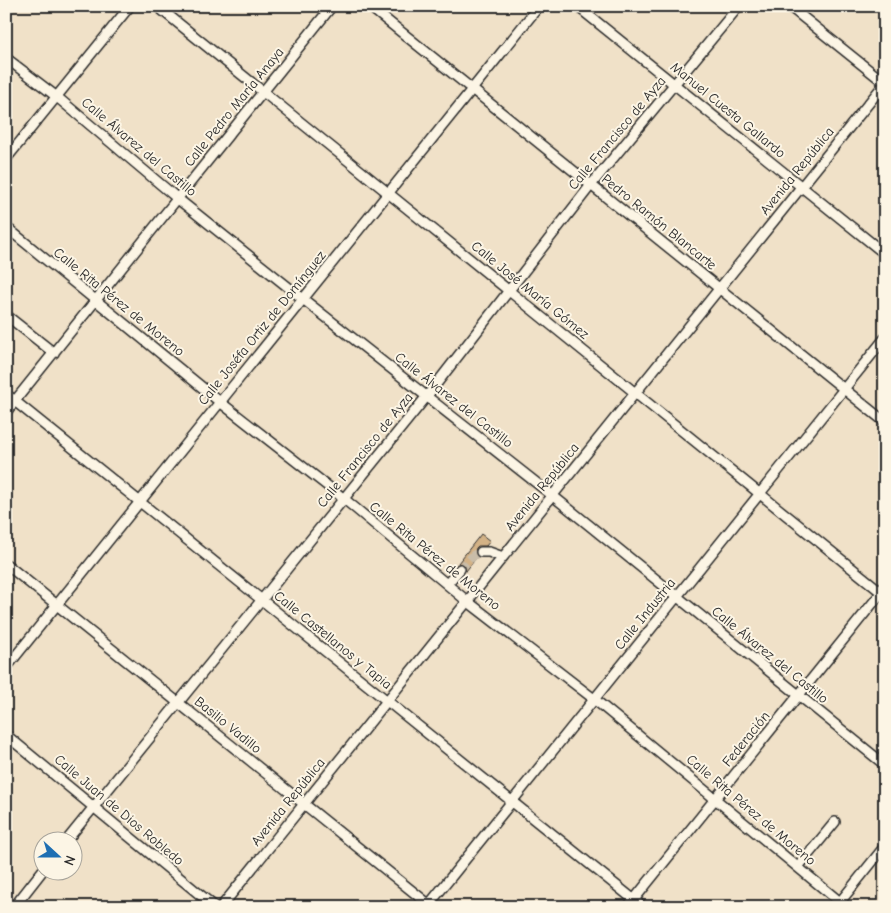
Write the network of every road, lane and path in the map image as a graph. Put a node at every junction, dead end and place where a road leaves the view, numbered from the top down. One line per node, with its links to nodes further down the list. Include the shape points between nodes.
1 (130, 6): 14 (street)
2 (157, 6): 13 (street, Calle José María Gómez)
3 (332, 6): 13 (street, Calle Pedro María Anaya)
4 (369, 6): 12 (street, Pedro Ramón Blancarte)
5 (539, 6): 12 (street, Calle Joséfa Ortiz de Domínguez)
6 (577, 6): 11 (street, Manuel Cuesta Gallardo)
7 (739, 6): 11 (street, Calle Francisco de Ayza)
8 (789, 6): 10 (street)
9 (6, 58): 14 (street, Calle Álvarez del Castillo)
10 (885, 83): 17 (street, Avenida República)
11 (675, 85): 16 (street, Calle Francisco de Ayza); 17 (street, Manuel Cuesta Gallardo)
12 (472, 89): 16 (street, Pedro Ramón Blancarte); 18 (street, Calle Joséfa Ortiz de Domínguez)
13 (264, 92): 18 (street, Calle José María Gómez); 19 (street, Calle Pedro María Anaya)
14 (57, 97): 15 (street); 19 (street, Calle Álvarez del Castillo)
15 (6, 160)
16 (591, 185): 22 (street, Pedro Ramón Blancarte); 23 (street, Calle Francisco de Ayza)
17 (802, 187): 21 (street, Manuel Cuesta Gallardo); 22 (street, Avenida República)
18 (388, 193): 23 (street, Calle José María Gómez); 24 (street, Calle Joséfa Ortiz de Domínguez)
19 (178, 198): 24 (street, Calle Álvarez del Castillo); 25 (street, Calle Pedro María Anaya)
20 (6, 227): 25 (street, Calle Rita Pérez de Moreno)
21 (885, 254)
22 (720, 289): 29 (street, Pedro Ramón Blancarte); 30 (street, Avenida República)
23 (509, 291): 30 (street, Calle José María Gómez); 32 (street, Calle Francisco de Ayza)
24 (303, 299): 32 (street, Calle Álvarez del Castillo); 34 (street, Calle Joséfa Ortiz de Domínguez)
25 (96, 301): 28 (street, Calle Pedro María Anaya); 34 (street, Calle Rita Pérez de Moreno)
26 (6, 315): 28 (street)
27 (885, 338): 29 (street, Calle Industria)
28 (54, 353): 33 (street, Calle Pedro María Anaya)
29 (844, 389): 36 (street, Pedro Ramón Blancarte); 37 (street, Calle Industria)
30 (636, 393): 37 (street, Calle José María Gómez); 38 (street, Avenida República)
31 (6, 394): 33 (street, Calle Castellanos y Tapia)
32 (427, 396): 38 (street, Calle Álvarez del Castillo); 39 (street, Calle Francisco de Ayza)
33 (15, 402): 35 (street, Calle Pedro María Anaya); 40 (street, Calle Castellanos y Tapia)
34 (220, 402): 39 (street, Calle Rita Pérez de Moreno); 40 (street, Calle Joséfa Ortiz de Domínguez)
35 (6, 412)
36 (885, 422)
37 (760, 493): 48 (street, Calle José María Gómez); 49 (street, Calle Industria)
38 (553, 496): 42 (street, Avenida República); 49 (street, Calle Álvarez del Castillo)
39 (343, 498): 47 (street, Calle Rita Pérez de Moreno); 50 (street, Calle Francisco de Ayza)
40 (140, 502): 50 (street, Calle Castellanos y Tapia); 52 (street, Calle Joséfa Ortiz de Domínguez)
41 (481, 552): 42 (street)
42 (503, 557): 51 (street, Avenida República)
43 (6, 564): 45 (street, Basilio Vadillo)
44 (460, 569): 47 (street)
45 (14, 570): 46 (street); 52 (street, Basilio Vadillo)
46 (6, 577)
47 (447, 584): 51 (street, Calle Rita Pérez de Moreno)
48 (884, 591): 54 (street, Federación)
49 (676, 596): 54 (street, Calle Álvarez del Castillo); 55 (street, Calle Industria)
50 (261, 599): 56 (street, Calle Castellanos y Tapia); 57 (street, Calle Francisco de Ayza)
51 (467, 601): 55 (street, Calle Rita Pérez de Moreno); 56 (street, Avenida República)
52 (57, 605): 53 (street, Calle Joséfa Ortiz de Domínguez); 57 (street, Basilio Vadillo)
53 (6, 668)
54 (798, 696): 59 (street, Calle Álvarez del Castillo); 60 (street, Federación)
55 (594, 699): 60 (street, Calle Rita Pérez de Moreno); 61 (street, Calle Industria)
56 (387, 701): 61 (street, Calle Castellanos y Tapia); 62 (street, Avenida República)
57 (178, 702): 62 (street, Basilio Vadillo); 63 (street, Calle Francisco de Ayza)
58 (6, 734): 63 (street, Calle Juan de Dios Robledo)
59 (885, 765)
60 (716, 798): 67 (street, Calle Rita Pérez de Moreno); 69 (street, Federación)
61 (512, 801): 69 (street, Calle Castellanos y Tapia); 71 (street, Calle Industria)
62 (304, 804): 71 (street, Basilio Vadillo); 74 (street, Avenida República)
63 (94, 806): 65 (street, Calle Francisco de Ayza); 73 (street, Calle Juan de Dios Robledo)
64 (835, 822): 67 (street)
65 (75, 830)
66 (885, 846): 70 (street)
67 (798, 867): 70 (street, Calle Rita Pérez de Moreno)
68 (35, 880): 72 (street)
69 (631, 903): 75 (street, Calle Castellanos y Tapia)
70 (841, 905)
71 (429, 906)
72 (14, 907)
73 (215, 907)
74 (221, 907)
75 (643, 907)

